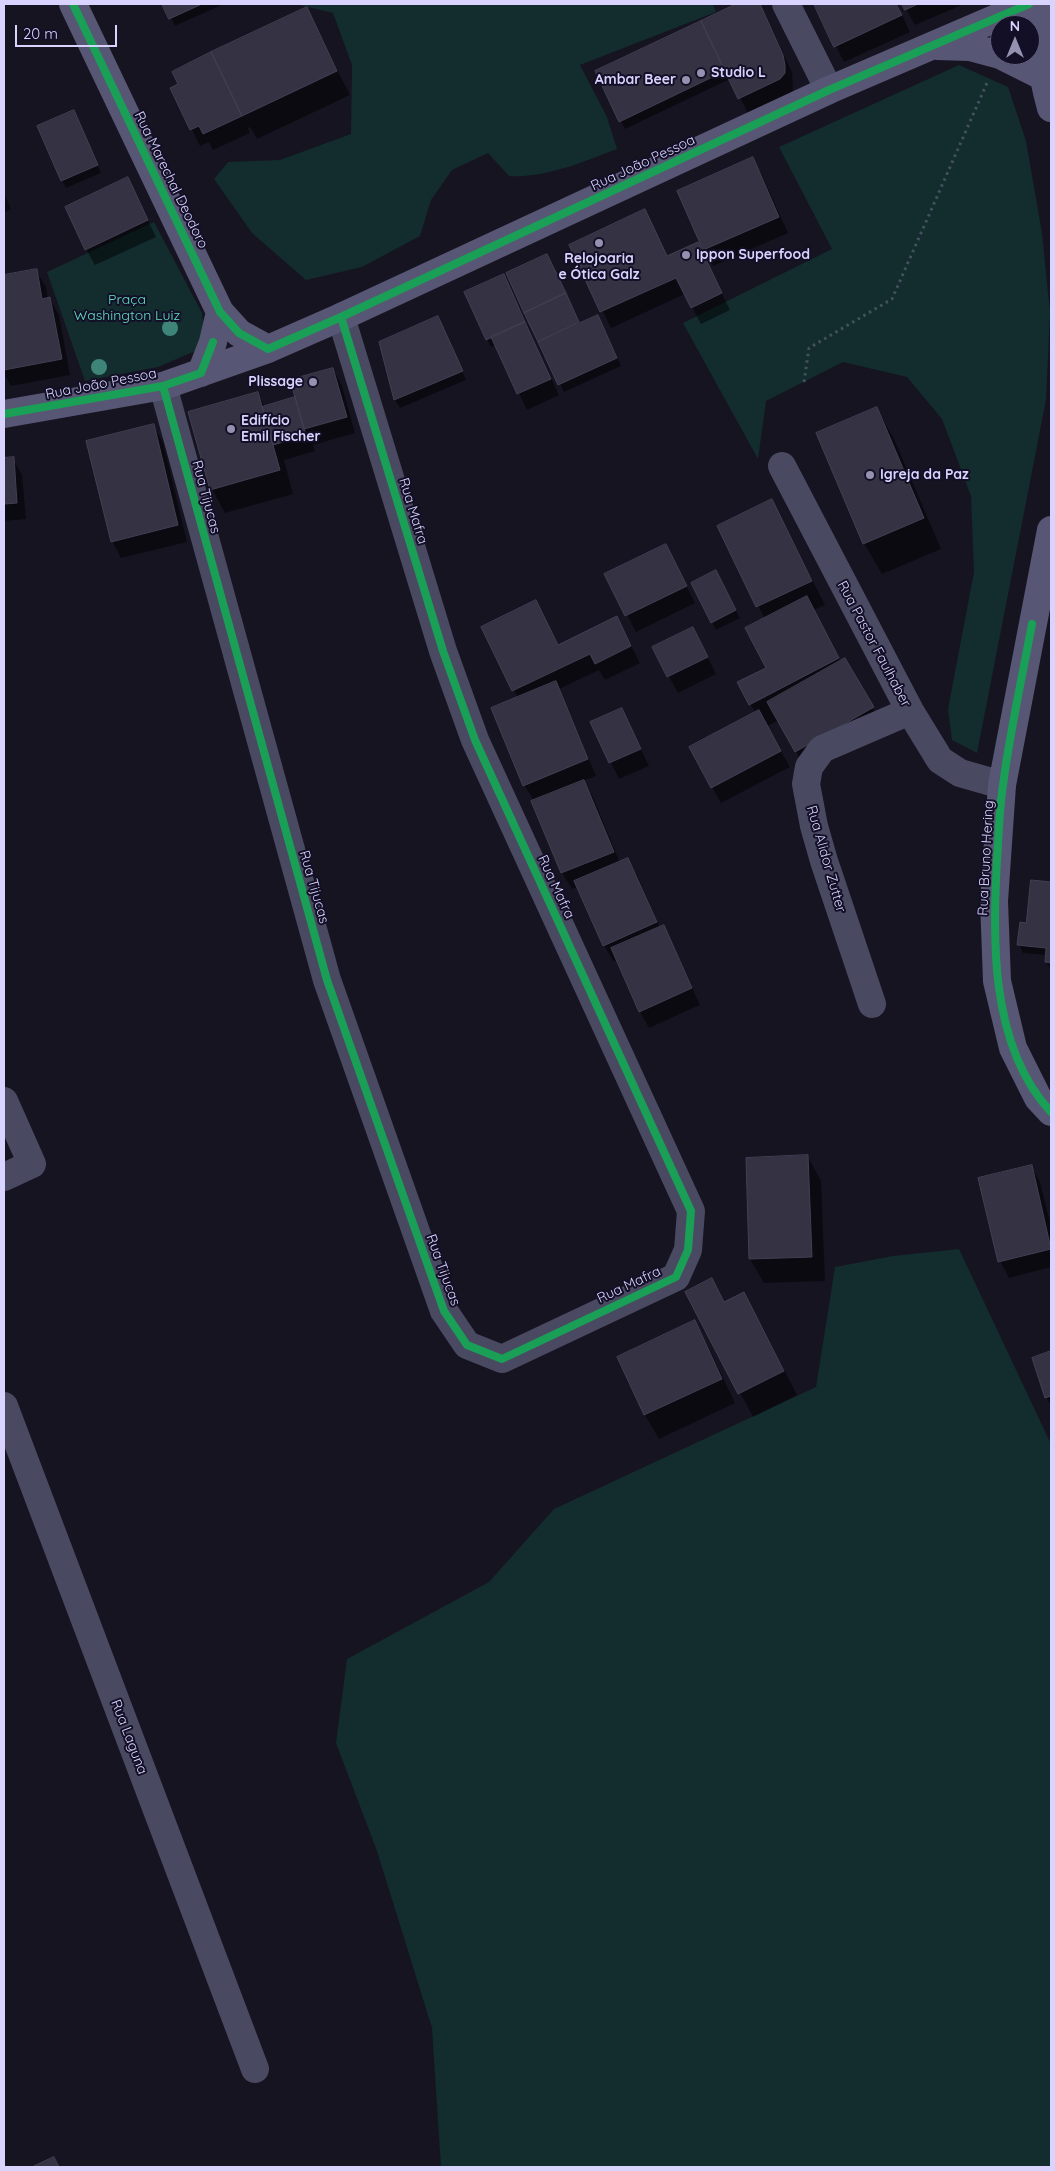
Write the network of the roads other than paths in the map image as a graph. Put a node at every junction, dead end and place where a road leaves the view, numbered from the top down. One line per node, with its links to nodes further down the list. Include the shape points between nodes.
1 (73, 4): 10 (main road, Rua Marechal Deodoro)
2 (786, 4): 8 (street)
3 (1029, 4): 5 (main road, Rua João Pessoa)
4 (1050, 4): 9 (main road, via 1042,23)
5 (930, 46): 6 (main road, via 970,47); 8 (main road, Rua João Pessoa)
6 (990, 52)
7 (1014, 65): 9 (main road)
8 (829, 90): 11 (main road, Rua João Pessoa)
9 (1048, 90)
10 (220, 312): 12 (main road, Rua Marechal Deodoro, via 239,333); 13 (main road, via 214,342)
11 (341, 317): 12 (main road, Rua João Pessoa); 24 (street, Rua Mafra, via 440,641 476,740 691,1211 688,1250 676,1277)
12 (268, 349): 13 (main road, Rua João Pessoa)
13 (201, 372): 14 (main road, Rua João Pessoa)
14 (163, 386): 15 (main road, Rua João Pessoa); 24 (street, Rua Tijucas, via 327,980 444,1311 467,1345)
15 (4, 414)
16 (782, 466): 18 (street, Rua Pastor Faulhaber)
17 (1051, 530): 19 (main road, Rua Bruno Hering)
18 (910, 711): 19 (street, Rua Pastor Faulhaber, via 940,760 960,773); 20 (street, Rua Alidor Zutter, via 822,750 809,766 806,784 814,826)
19 (1002, 785): 22 (main road, Rua Bruno Hering, via 994,901 997,981 1013,1048 1038,1098)
20 (872, 1004)
21 (4, 1101): 23 (street, via 32,1164)
22 (1051, 1112)
23 (4, 1177)
24 (502, 1359)
25 (4, 1406): 26 (street, Rua Laguna)
26 (255, 2069)

